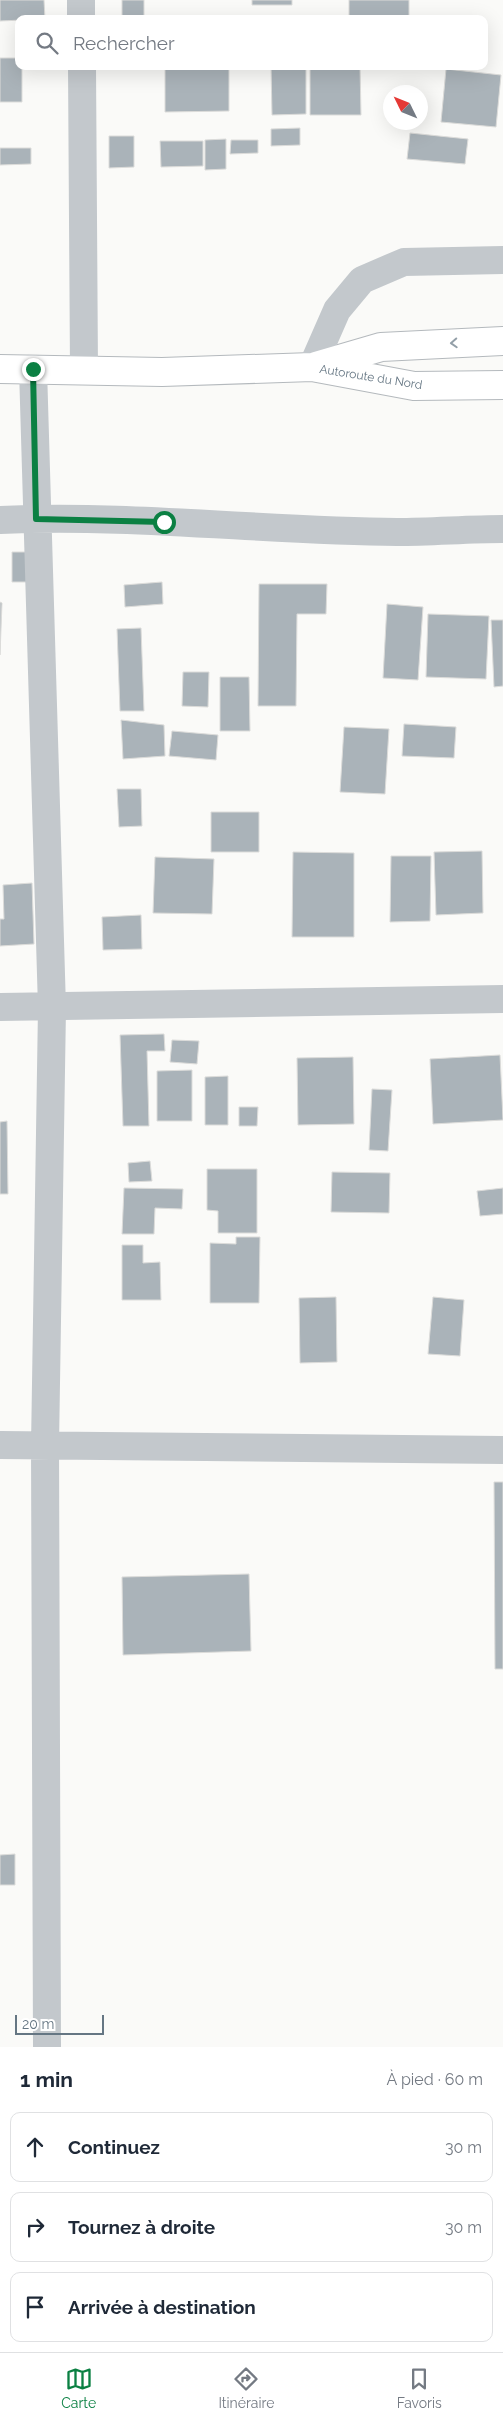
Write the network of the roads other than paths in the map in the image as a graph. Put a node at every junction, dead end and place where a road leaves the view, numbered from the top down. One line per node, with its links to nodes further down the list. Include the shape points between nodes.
1 (81, 0): 2 (street)
2 (81, 15)
3 (82, 70): 9 (street)
4 (503, 260): 6 (street, via 404,262 362,280 337,310)
5 (503, 340): 6 (highway, Autoroute du Nord, one-way to 6, via 381,346)
6 (312, 367): 9 (highway, via 162,372); 10 (highway, Autoroute du Nord, via 414,386)
7 (0, 369): 8 (highway)
8 (33, 369): 9 (highway); 11 (street)
9 (84, 370)
10 (503, 385)
11 (36, 519): 12 (street); 13 (street, via 397,532); 16 (street)
12 (0, 520)
13 (503, 529)
14 (503, 999): 16 (street)
15 (0, 1007): 16 (street)
16 (52, 1008): 18 (street)
17 (0, 1445): 18 (street)
18 (45, 1446): 19 (street); 20 (street)
19 (503, 1450)
20 (47, 2047)

